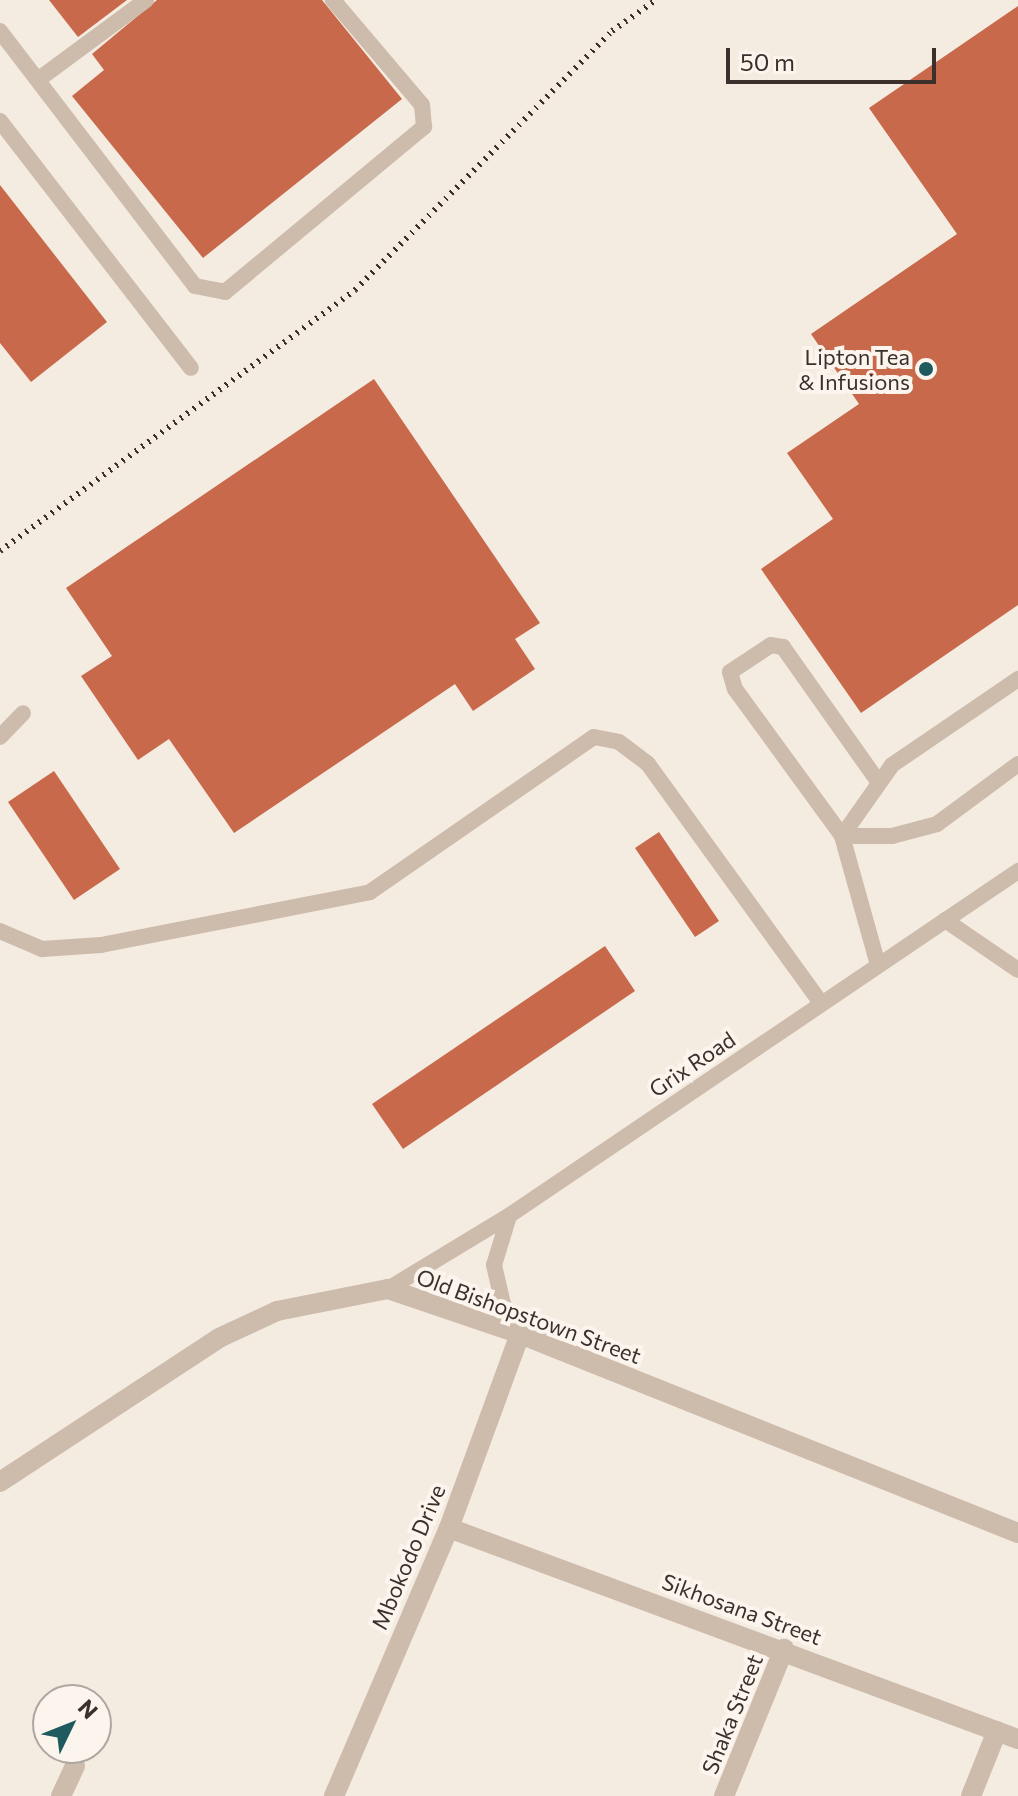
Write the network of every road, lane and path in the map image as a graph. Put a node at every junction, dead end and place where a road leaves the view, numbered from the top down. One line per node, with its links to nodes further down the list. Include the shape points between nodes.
1 (146, 0): 4 (lane)
2 (333, 0): 4 (lane, via 422,105 424,127 225,292 195,286)
3 (0, 31): 4 (lane)
4 (39, 79)
5 (0, 121): 6 (lane)
6 (191, 368)
7 (1018, 679): 11 (lane)
8 (23, 713): 9 (lane)
9 (0, 737)
10 (1018, 764): 12 (lane, via 937,824 892,836)
11 (877, 780): 12 (lane); 12 (lane, via 779,644 730,672 735,689)
12 (842, 836): 16 (lane)
13 (1018, 871): 14 (lane, Grix Road)
14 (945, 920): 16 (lane, Grix Road); 17 (lane)
15 (0, 931): 18 (lane, via 42,949 101,945 370,892 594,737 619,742 648,764)
16 (878, 965): 18 (lane, Grix Road)
17 (1018, 970)
18 (821, 1003): 19 (lane, Grix Road)
19 (510, 1215): 20 (lane, Grix Road); 21 (lane, via 497,1238 494,1265 503,1304)
20 (388, 1289): 21 (street, Old Bishopstown Street); 22 (street, Old Bishopstown Street, via 277,1311 219,1338)
21 (520, 1334): 23 (street, Mbokodo Drive); 24 (street, Old Bishopstown Street)
22 (0, 1482)
23 (449, 1528): 25 (street, Sikhosana Street); 30 (street, Mbokodo Drive)
24 (1018, 1533)
25 (784, 1649): 26 (street, Sikhosana Street); 31 (street, Shaka Street)
26 (997, 1731): 27 (street, Sikhosana Street); 32 (street)
27 (1018, 1739)
28 (75, 1766): 29 (street)
29 (61, 1796)
30 (334, 1796)
31 (724, 1796)
32 (971, 1796)

